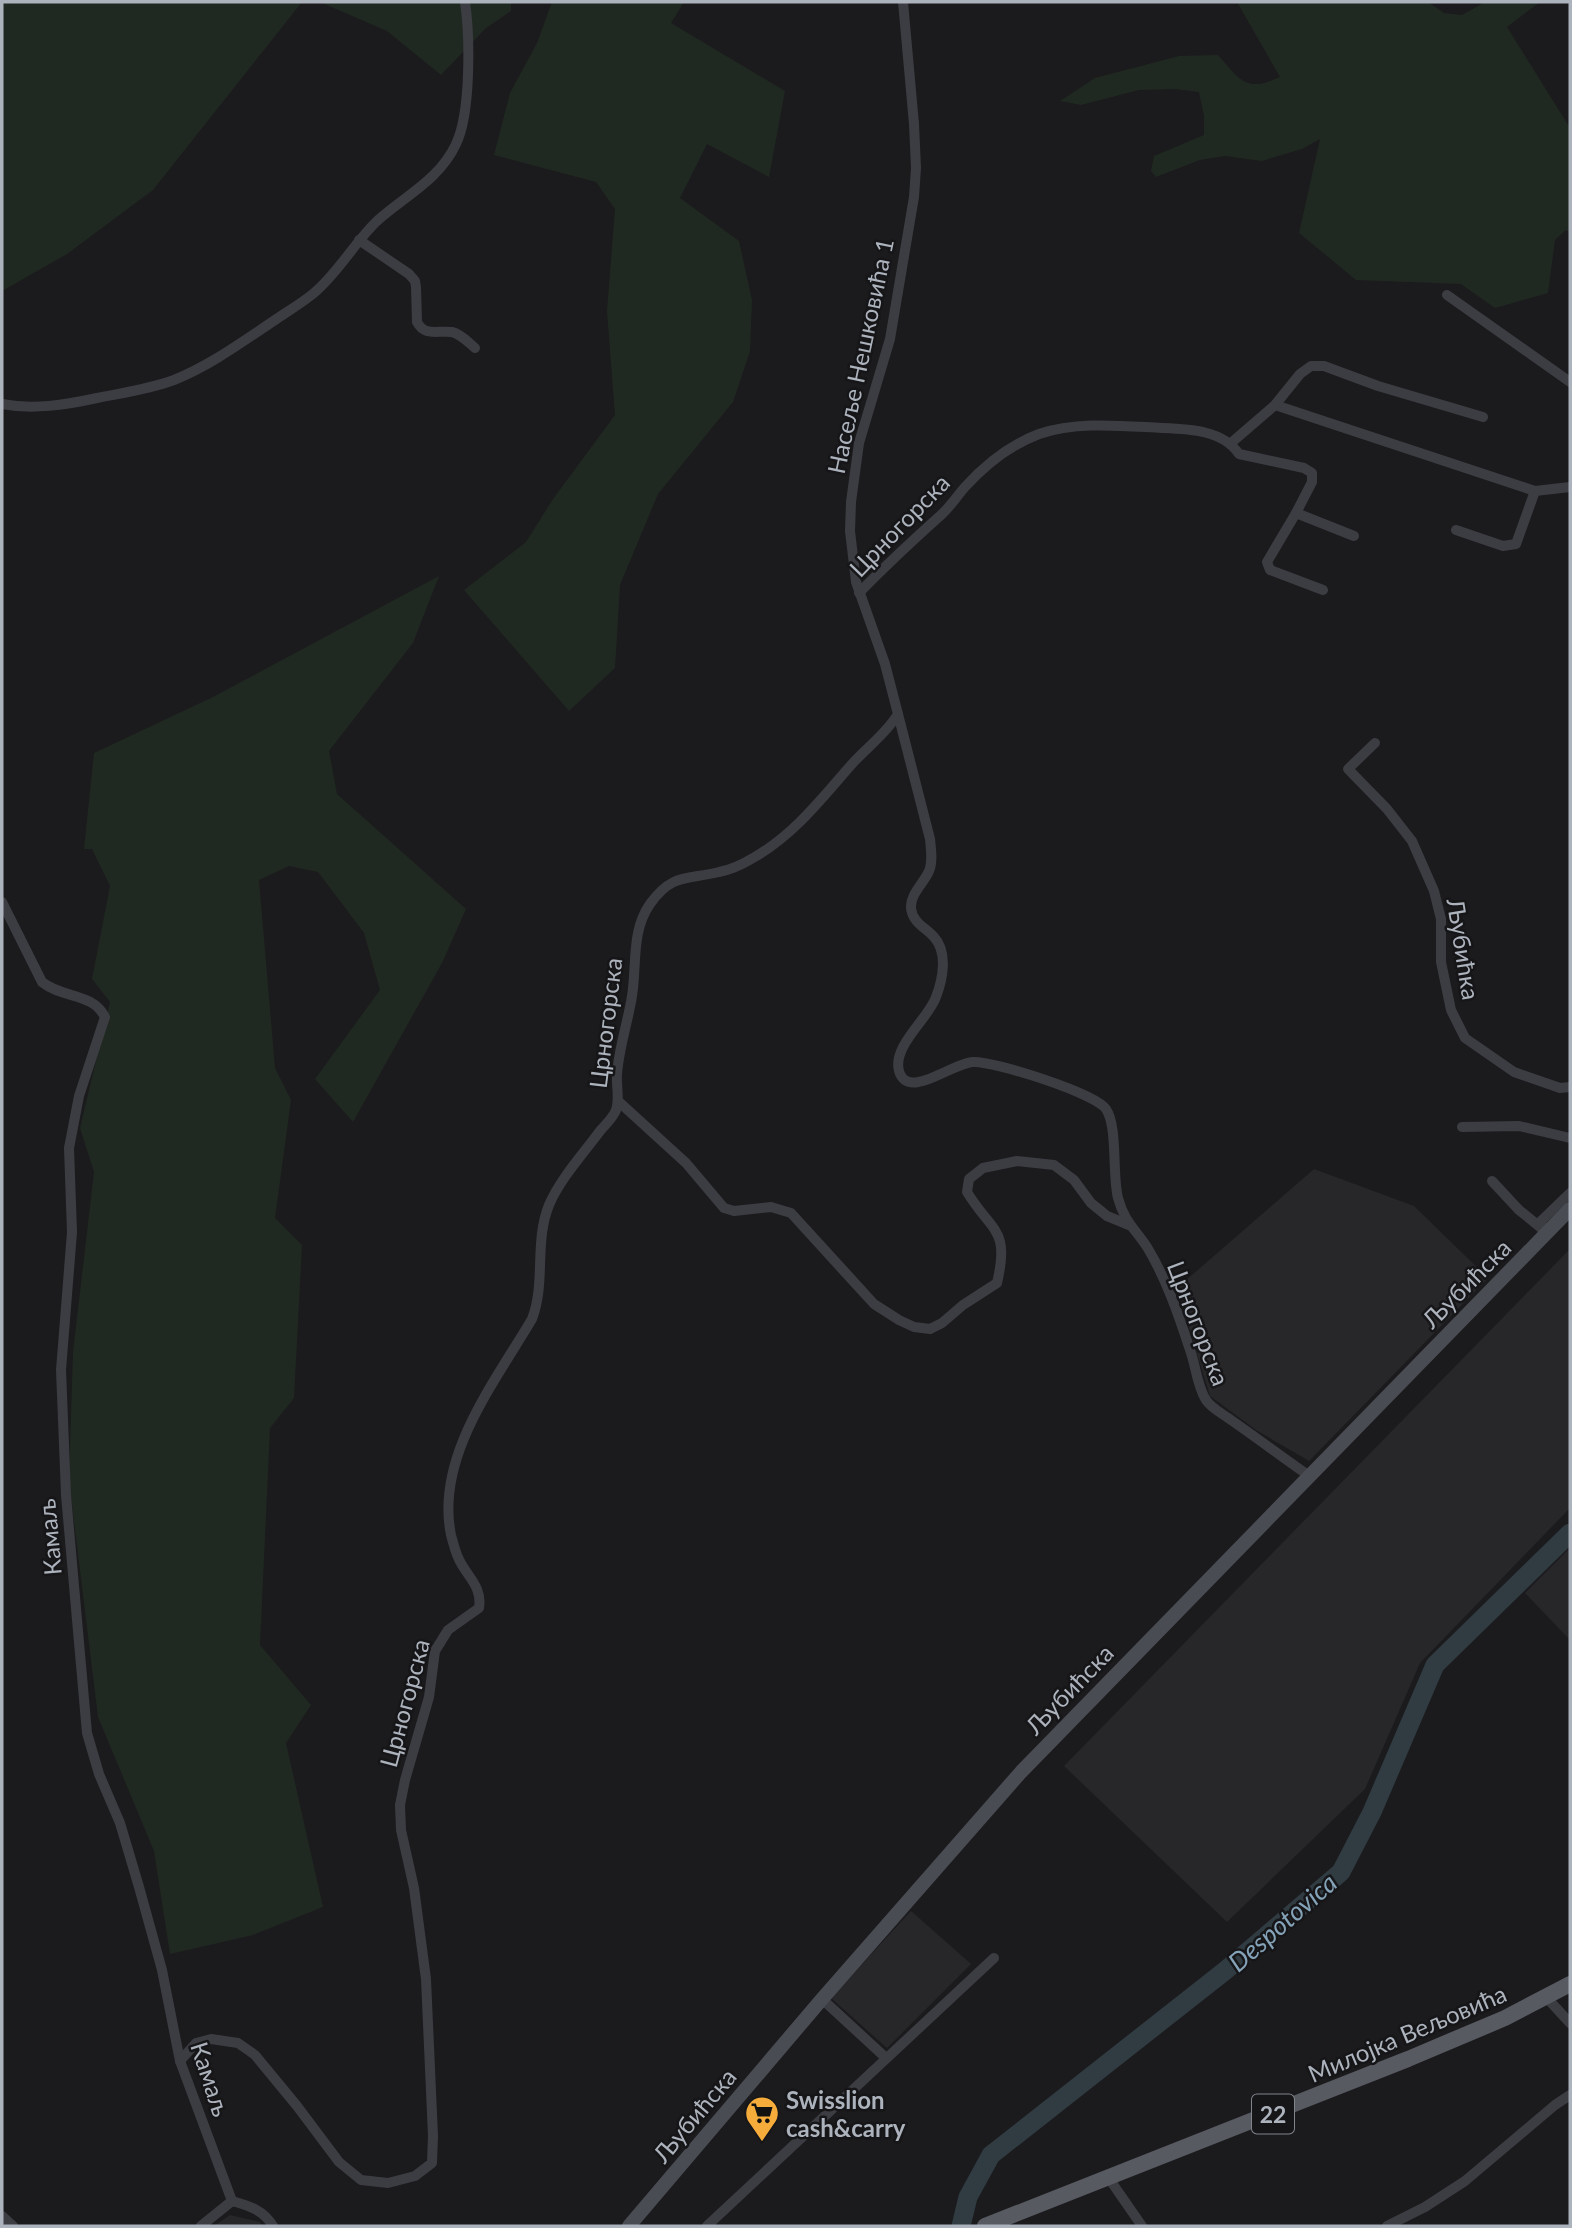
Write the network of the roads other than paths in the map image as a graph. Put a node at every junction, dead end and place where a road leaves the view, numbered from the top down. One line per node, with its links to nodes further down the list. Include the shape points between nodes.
1 (465, 2): 3 (street, via 466,108 456,146 443,168)
2 (902, 2): 17 (street, Насеље Нешковића 1, via 916,168 890,339 859,443 850,531)
3 (359, 240): 5 (street, via 415,281 420,328 453,332); 7 (street, via 313,294 192,372 172,381 68,404 21,408)
4 (1447, 295): 6 (street)
5 (475, 348)
6 (1570, 382)
7 (2, 404)
8 (1275, 405): 9 (street, via 1300,374 1311,366 1324,366); 10 (street); 12 (street)
9 (1483, 417)
10 (1231, 443): 13 (street, Црногорска, via 1239,454 1312,473); 17 (street, Црногорска, via 1181,429 1069,427 1039,434 991,462)
11 (1570, 486): 12 (street)
12 (1535, 491): 14 (street, via 1516,544 1503,545)
13 (1296, 513): 15 (street); 16 (street, via 1267,566)
14 (1456, 530)
15 (1354, 536)
16 (1323, 590)
17 (859, 593): 18 (street, Црногорска)
18 (898, 713): 22 (street, Црногорска, via 806,818 778,842 721,872 677,880 649,905 641,924 632,996 620,1044); 28 (street, via 931,852 931,869 911,908 943,953 936,999 904,1046 899,1072 913,1084 973,1062 1008,1068 1099,1102 1108,1110 1118,1197)
19 (1375, 743): 21 (street, Љубићка, via 1348,769 1412,841 1434,891 1451,1010 1465,1038 1514,1072 1560,1088)
20 (2, 902): 37 (street, Камаљ, via 42,982 90,1000 105,1017 79,1096 69,1147 72,1232 61,1370 66,1495 87,1732 143,1899)
21 (1570, 1087)
22 (618, 1101): 28 (street, via 686,1163 724,1208 771,1207 791,1213 874,1304 914,1327 930,1329 942,1323 997,1283 1003,1259 1001,1240 967,1192 968,1179 984,1168 1017,1161 1054,1165 1107,1216); 37 (street, Црногорска, via 615,1112 550,1204 540,1248 537,1306 475,1415 459,1451 451,1487 450,1531 456,1554 476,1584 479,1608 448,1630 435,1651 429,1697 400,1805 426,1979 432,2163 415,2176 388,2183 361,2180 339,2162 255,2055 238,2043 211,2039 196,2043)
23 (1462, 1128): 24 (street, via 1519,1126)
24 (1570, 1138)
25 (1492, 1181): 29 (street)
26 (1570, 1193): 29 (street, via 1541,1221)
27 (1570, 1209): 29 (street, Љубићска)
28 (1129, 1225): 30 (street, Црногорска, via 1168,1291 1207,1402)
29 (1543, 1230): 30 (street, Љубићска)
30 (1308, 1475): 34 (street, Љубићска, via 1021,1772)
31 (994, 1958): 36 (street)
32 (1570, 1984): 33 (main road, Милојка Вељовића / 22)
33 (1546, 1997): 35 (street); 39 (main road, Милојка Вељовића / 22, via 1408,2059)
34 (822, 1998): 36 (street); 43 (street, Љубићска)
35 (1570, 2023)
36 (886, 2058): 47 (street)
37 (180, 2061): 40 (street, Камаљ)
38 (1570, 2095): 49 (street, via 1465,2181)
39 (1108, 2177): 42 (main road, Милојка Вељовића / 22); 48 (street)
40 (232, 2201): 45 (street); 46 (street, via 258,2209)
41 (2, 2216): 44 (street)
42 (993, 2223)
43 (635, 2224)
44 (13, 2226)
45 (201, 2226)
46 (273, 2226)
47 (707, 2226)
48 (1142, 2226)
49 (1387, 2226)

